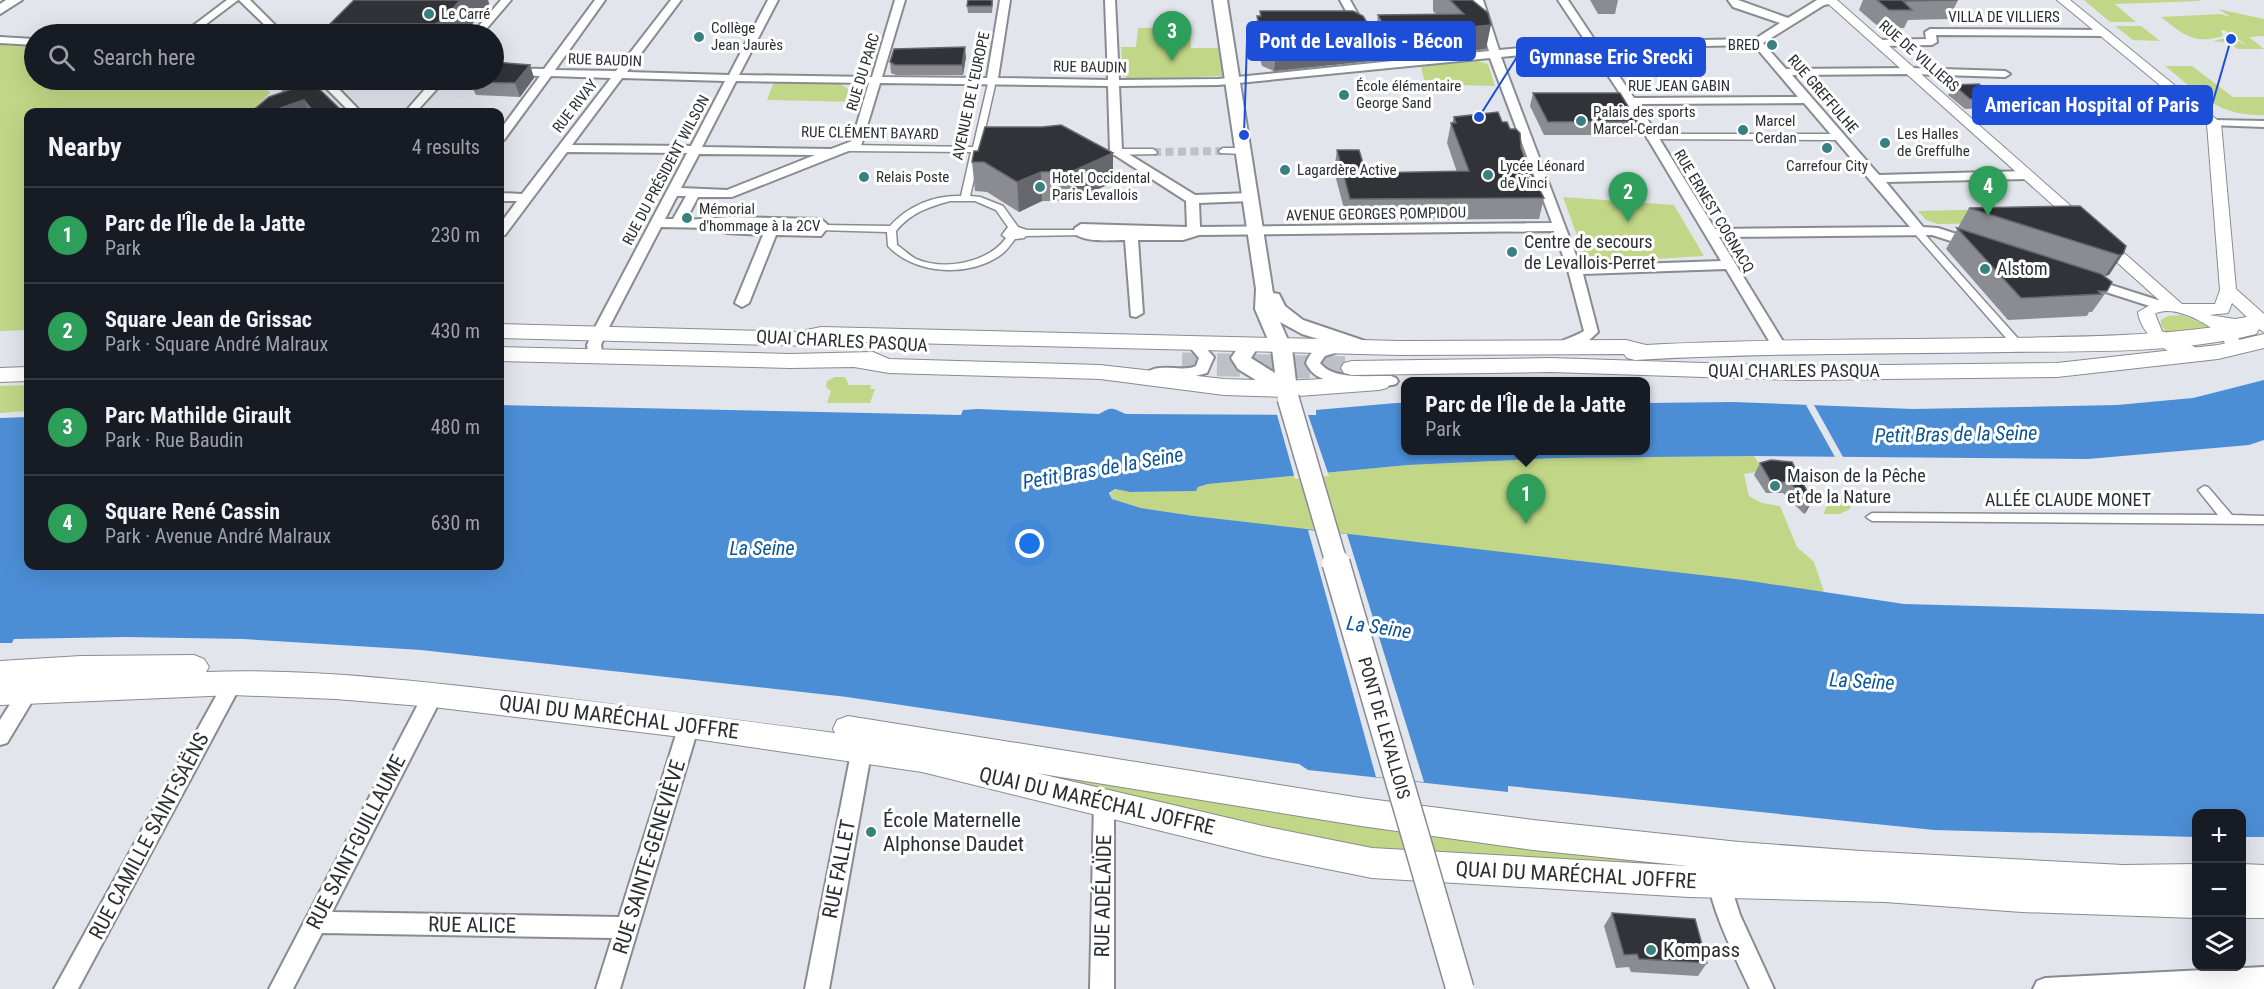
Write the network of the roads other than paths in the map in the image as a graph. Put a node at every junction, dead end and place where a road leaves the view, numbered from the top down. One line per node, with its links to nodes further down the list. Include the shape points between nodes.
1 (15, 0): 18 (main road)
2 (233, 0): 20 (street)
3 (244, 0): 21 (street)
4 (506, 0): 22 (street)
5 (600, 0): 34 (street)
6 (676, 0): 36 (street, RUE RIVAY)
7 (773, 0): 37 (street, RUE DU PRÉSIDENT WILSON)
8 (900, 0): 38 (street, RUE DU PARC)
9 (1005, 0): 39 (street, AVENUE DE L'EUROPE)
10 (1110, 0): 41 (street)
11 (1220, 0): 40 (main road)
12 (1345, 0): 25 (street)
13 (1478, 0): 30 (street)
14 (1563, 0): 29 (street, RUE ERNEST COGNACQ)
15 (1733, 0): 19 (street, via 1737,5)
16 (2063, 0): 23 (street)
17 (1830, 1): 19 (street, via 1821,2); 28 (street, RUE DE VILLIERS)
18 (0, 10)
19 (1788, 22): 27 (street)
20 (201, 24)
21 (269, 24)
22 (486, 24)
23 (2104, 33): 28 (street, VILLA DE VILLIERS, via 1930,32 1932,42); 49 (street)
24 (0, 40): 26 (street)
25 (1367, 40)
26 (24, 41)
27 (1757, 42): 29 (street, RUE BAUDIN); 33 (street, RUE GREFFULHE)
28 (1880, 43): 32 (street, RUE DE VILLIERS)
29 (1593, 45): 30 (street, RUE BAUDIN); 44 (street, RUE ERNEST COGNACQ)
30 (1496, 55): 40 (street, RUE BAUDIN, via 1380,63); 79 (street, via 1502,78 1519,101)
31 (504, 71): 34 (street, RUE BAUDIN)
32 (1911, 71): 33 (street); 35 (street); 64 (street, RUE DE VILLIERS)
33 (1784, 72): 45 (street, RUE GREFFULHE)
34 (547, 73): 36 (street, RUE BAUDIN); 51 (street)
35 (2005, 74)
36 (617, 76): 37 (street, RUE BAUDIN); 54 (street, RUE RIVAY)
37 (733, 78): 38 (street, RUE BAUDIN); 55 (street, RUE DU PRÉSIDENT WILSON)
38 (878, 79): 39 (street, RUE BAUDIN); 56 (street, RUE DU PARC, via 856,143)
39 (992, 81): 41 (street, RUE BAUDIN); 57 (street, AVENUE DE L'EUROPE)
40 (1232, 81): 41 (street, RUE BAUDIN); 60 (main road)
41 (1113, 83): 62 (street)
42 (334, 90): 47 (street)
43 (430, 90): 48 (street)
44 (1630, 100): 45 (street, RUE JEAN GABIN); 46 (street, RUE JEAN GABIN); 52 (street, RUE ERNEST COGNACQ)
45 (1807, 100): 53 (street, RUE GREFFULHE)
46 (1605, 101)
47 (352, 108)
48 (414, 108)
49 (2214, 123): 50 (street); 94 (street)
50 (2264, 124)
51 (504, 132)
52 (1650, 137): 53 (street); 88 (street, RUE ERNEST COGNACQ)
53 (1839, 137): 65 (street, RUE GREFFULHE)
54 (562, 148): 55 (street, RUE CLÉMENT BAYARD); 71 (street, RUE RIVAY)
55 (695, 149): 56 (street, RUE CLÉMENT BAYARD); 56 (street, RUE CLÉMENT BAYARD); 66 (street, RUE DU PRÉSIDENT WILSON)
56 (843, 150): 57 (street, RUE CLÉMENT BAYARD); 68 (street)
57 (975, 150): 58 (street, RUE CLÉMENT BAYARD); 72 (street, AVENUE DE L'EUROPE)
58 (1010, 151)
59 (1223, 151): 60 (street)
60 (1243, 151): 70 (main road)
61 (1096, 152): 62 (street)
62 (1116, 152): 63 (street); 73 (street)
63 (1153, 152)
64 (2027, 175): 65 (street); 92 (street, RUE DE VILLIERS)
65 (1876, 179): 85 (street, RUE GREFFULHE)
66 (674, 192): 67 (street); 74 (street, RUE DU PRÉSIDENT WILSON)
67 (694, 192): 68 (street); 75 (street)
68 (728, 194): 76 (street)
69 (504, 197): 71 (street)
70 (1251, 197): 73 (street); 84 (main road)
71 (525, 198): 78 (street, RUE RIVAY)
72 (965, 199): 81 (street, via 921,205 899,218); 86 (street, via 1000,209)
73 (1192, 199): 83 (street)
74 (657, 223): 75 (street); 102 (street, RUE DU PRÉSIDENT WILSON)
75 (676, 224): 76 (street)
76 (714, 224): 77 (street, via 727,229)
77 (774, 226): 80 (street, via 816,233); 96 (street)
78 (504, 227)
79 (1558, 227): 84 (street, AVENUE GEORGES POMPIDOU); 91 (street)
80 (822, 228): 81 (street)
81 (892, 229): 86 (street, via 894,247 906,257 945,266 987,258)
82 (1131, 232): 83 (street, AVENUE GEORGES POMPIDOU, via 1183,236); 87 (street, AVENUE GEORGES POMPIDOU, via 1081,228); 99 (street)
83 (1194, 232): 84 (street, AVENUE GEORGES POMPIDOU)
84 (1257, 232): 93 (main road)
85 (1918, 232): 88 (street); 89 (street); 107 (street)
86 (1017, 233): 87 (street, AVENUE GEORGES POMPIDOU)
87 (1080, 233)
88 (1709, 233): 90 (street, RUE ERNEST COGNACQ)
89 (1986, 252)
90 (1727, 265): 91 (street); 109 (street, RUE ERNEST COGNACQ)
91 (1575, 270): 108 (street, via 1591,332 1581,340)
92 (2148, 283): 95 (street); 97 (street, RUE DE VILLIERS)
93 (1265, 289): 106 (main road, via 1262,295 1266,315); 113 (main road, via 1284,318)
94 (2228, 290): 98 (street, via 2222,309); 100 (street)
95 (2126, 293): 97 (street); 97 (street, via 2074,280 2106,294)
96 (742, 303)
97 (2160, 307): 98 (street); 104 (street, via 2149,328)
98 (2191, 311): 103 (street)
99 (1136, 313)
100 (2262, 324): 103 (main road); 103 (street, via 2235,324)
101 (504, 331): 102 (main road, QUAI CHARLES PASQUA)
102 (599, 333): 112 (main road, QUAI CHARLES PASQUA, via 803,337 963,348); 114 (street, RUE DU PRÉSIDENT WILSON, via 594,345)
103 (2214, 338): 104 (main road, QUAI CHARLES PASQUA); 120 (main road, QUAI CHARLES PASQUA, via 2057,370 1799,373)
104 (2163, 340): 107 (main road, QUAI CHARLES PASQUA)
105 (1250, 344): 106 (main road); 112 (main road); 127 (main road, via 1242,354 1245,364)
106 (1281, 344): 113 (main road); 127 (main road, PONT DE LEVALLOIS, via 1287,361)
107 (2018, 345): 109 (main road, QUAI CHARLES PASQUA)
108 (1558, 347): 110 (main road, via 1626,347); 113 (main road)
109 (1780, 348): 110 (main road, QUAI CHARLES PASQUA)
110 (1645, 352): 113 (main road, QUAI CHARLES PASQUA)
111 (504, 354): 114 (main road, QUAI CHARLES PASQUA)
112 (1187, 354): 117 (main road, QUAI CHARLES PASQUA); 123 (street, via 1207,357 1207,364 1191,373 1157,373)
113 (1353, 354): 120 (main road, QUAI CHARLES PASQUA); 125 (street, via 1322,351 1314,358 1314,366 1319,373 1333,378)
114 (596, 357): 117 (main road, QUAI CHARLES PASQUA)
115 (24, 359): 116 (main road)
116 (0, 360)
117 (856, 360): 123 (main road, via 889,366)
118 (24, 367): 119 (main road)
119 (0, 368)
120 (1683, 370): 124 (main road, via 1667,377)
121 (24, 374): 122 (main road)
122 (0, 375)
123 (1148, 377): 127 (main road)
124 (1650, 377)
125 (1391, 381): 126 (main road); 127 (main road)
126 (1401, 381)
127 (1287, 393): 154 (main road, PONT DE LEVALLOIS, bridge)
128 (2204, 490): 130 (street)
129 (1872, 517): 130 (street, ALLÉE CLAUDE MONET)
130 (2228, 519): 131 (street, ALLÉE CLAUDE MONET)
131 (2264, 520)
132 (18, 680): 133 (main road, QUAI DU MARÉCHAL JOFFRE); 136 (street); 139 (main road, QUAI DU MARÉCHAL JOFFRE, via 243,667 441,680 927,740 1361,812 1533,835)
133 (233, 682): 134 (main road, QUAI DU MARÉCHAL JOFFRE); 149 (street, RUE CAMILLE SAINT-SAËNS)
134 (433, 695): 135 (main road, QUAI DU MARÉCHAL JOFFRE); 146 (street, RUE SAINT-GUILLAUME)
135 (689, 725): 137 (main road, QUAI DU MARÉCHAL JOFFRE); 147 (street, RUE SAINTE-GENEVIÈVE)
136 (0, 737)
137 (862, 748): 138 (main road, QUAI DU MARÉCHAL JOFFRE); 152 (street, RUE FALLET)
138 (1104, 802): 139 (main road, QUAI DU MARÉCHAL JOFFRE, via 1263,841 1372,862); 153 (street, RUE ADÉLAÏDE)
139 (1714, 868): 140 (main road, QUAI DU MARÉCHAL JOFFRE); 143 (main road, QUAI DU MARÉCHAL JOFFRE, via 2022,896); 155 (street)
140 (2192, 879)
141 (2246, 879): 142 (main road)
142 (2264, 880)
143 (2192, 902)
144 (2246, 902): 145 (main road)
145 (2264, 902)
146 (315, 922): 147 (street, RUE ALICE); 150 (street, RUE SAINT-GUILLAUME)
147 (628, 928): 151 (street, RUE SAINTE-GENEVIÈVE)
148 (2264, 978): 156 (street)
149 (66, 989)
150 (281, 989)
151 (608, 989)
152 (817, 989)
153 (1102, 989)
154 (1460, 989)
155 (1762, 989)
156 (2045, 989)

